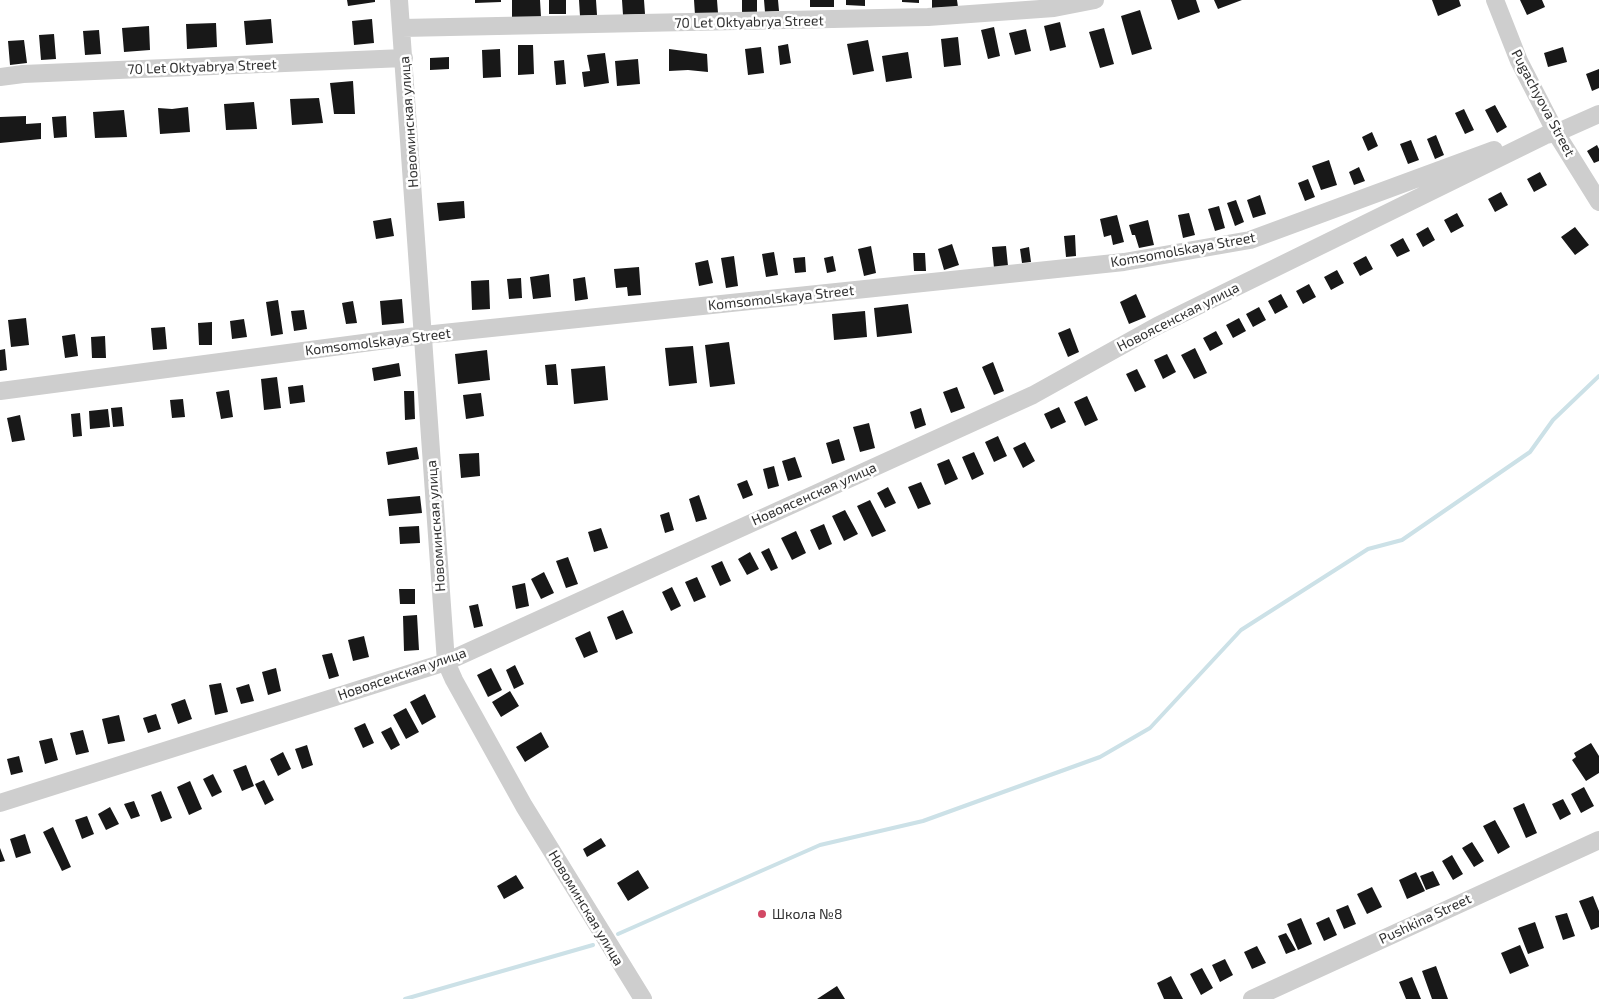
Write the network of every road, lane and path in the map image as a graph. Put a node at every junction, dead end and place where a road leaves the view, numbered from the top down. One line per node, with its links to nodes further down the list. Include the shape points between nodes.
1 (399, 0): 4 (street, Новоминская улица)
2 (1096, 0): 4 (street, 70 Let Oktyabrya Street, via 1054,8 928,17)
3 (1495, 0): 8 (street, Pugachyova Street)
4 (402, 28): 5 (street, Новоминская улица)
5 (404, 58): 6 (street, 70 Let Oktyabrya Street); 10 (street, Новоминская улица)
6 (0, 77)
7 (1599, 114): 8 (street, Новоясенская улица)
8 (1551, 134): 9 (street, Pugachyova Street); 10 (street, Komsomolskaya Street, via 1501,147 1250,240 1115,263); 12 (street, Новоясенская улица, via 1157,326 1033,395)
9 (1599, 202)
10 (424, 335): 11 (street, Komsomolskaya Street); 12 (street, Новоминская улица)
11 (0, 391)
12 (446, 662): 13 (street, Новоясенская улица); 15 (street, Новоминская улица, via 524,806)
13 (0, 803)
14 (1599, 840): 16 (street, Pushkina Street)
15 (642, 999)
16 (1252, 999)

